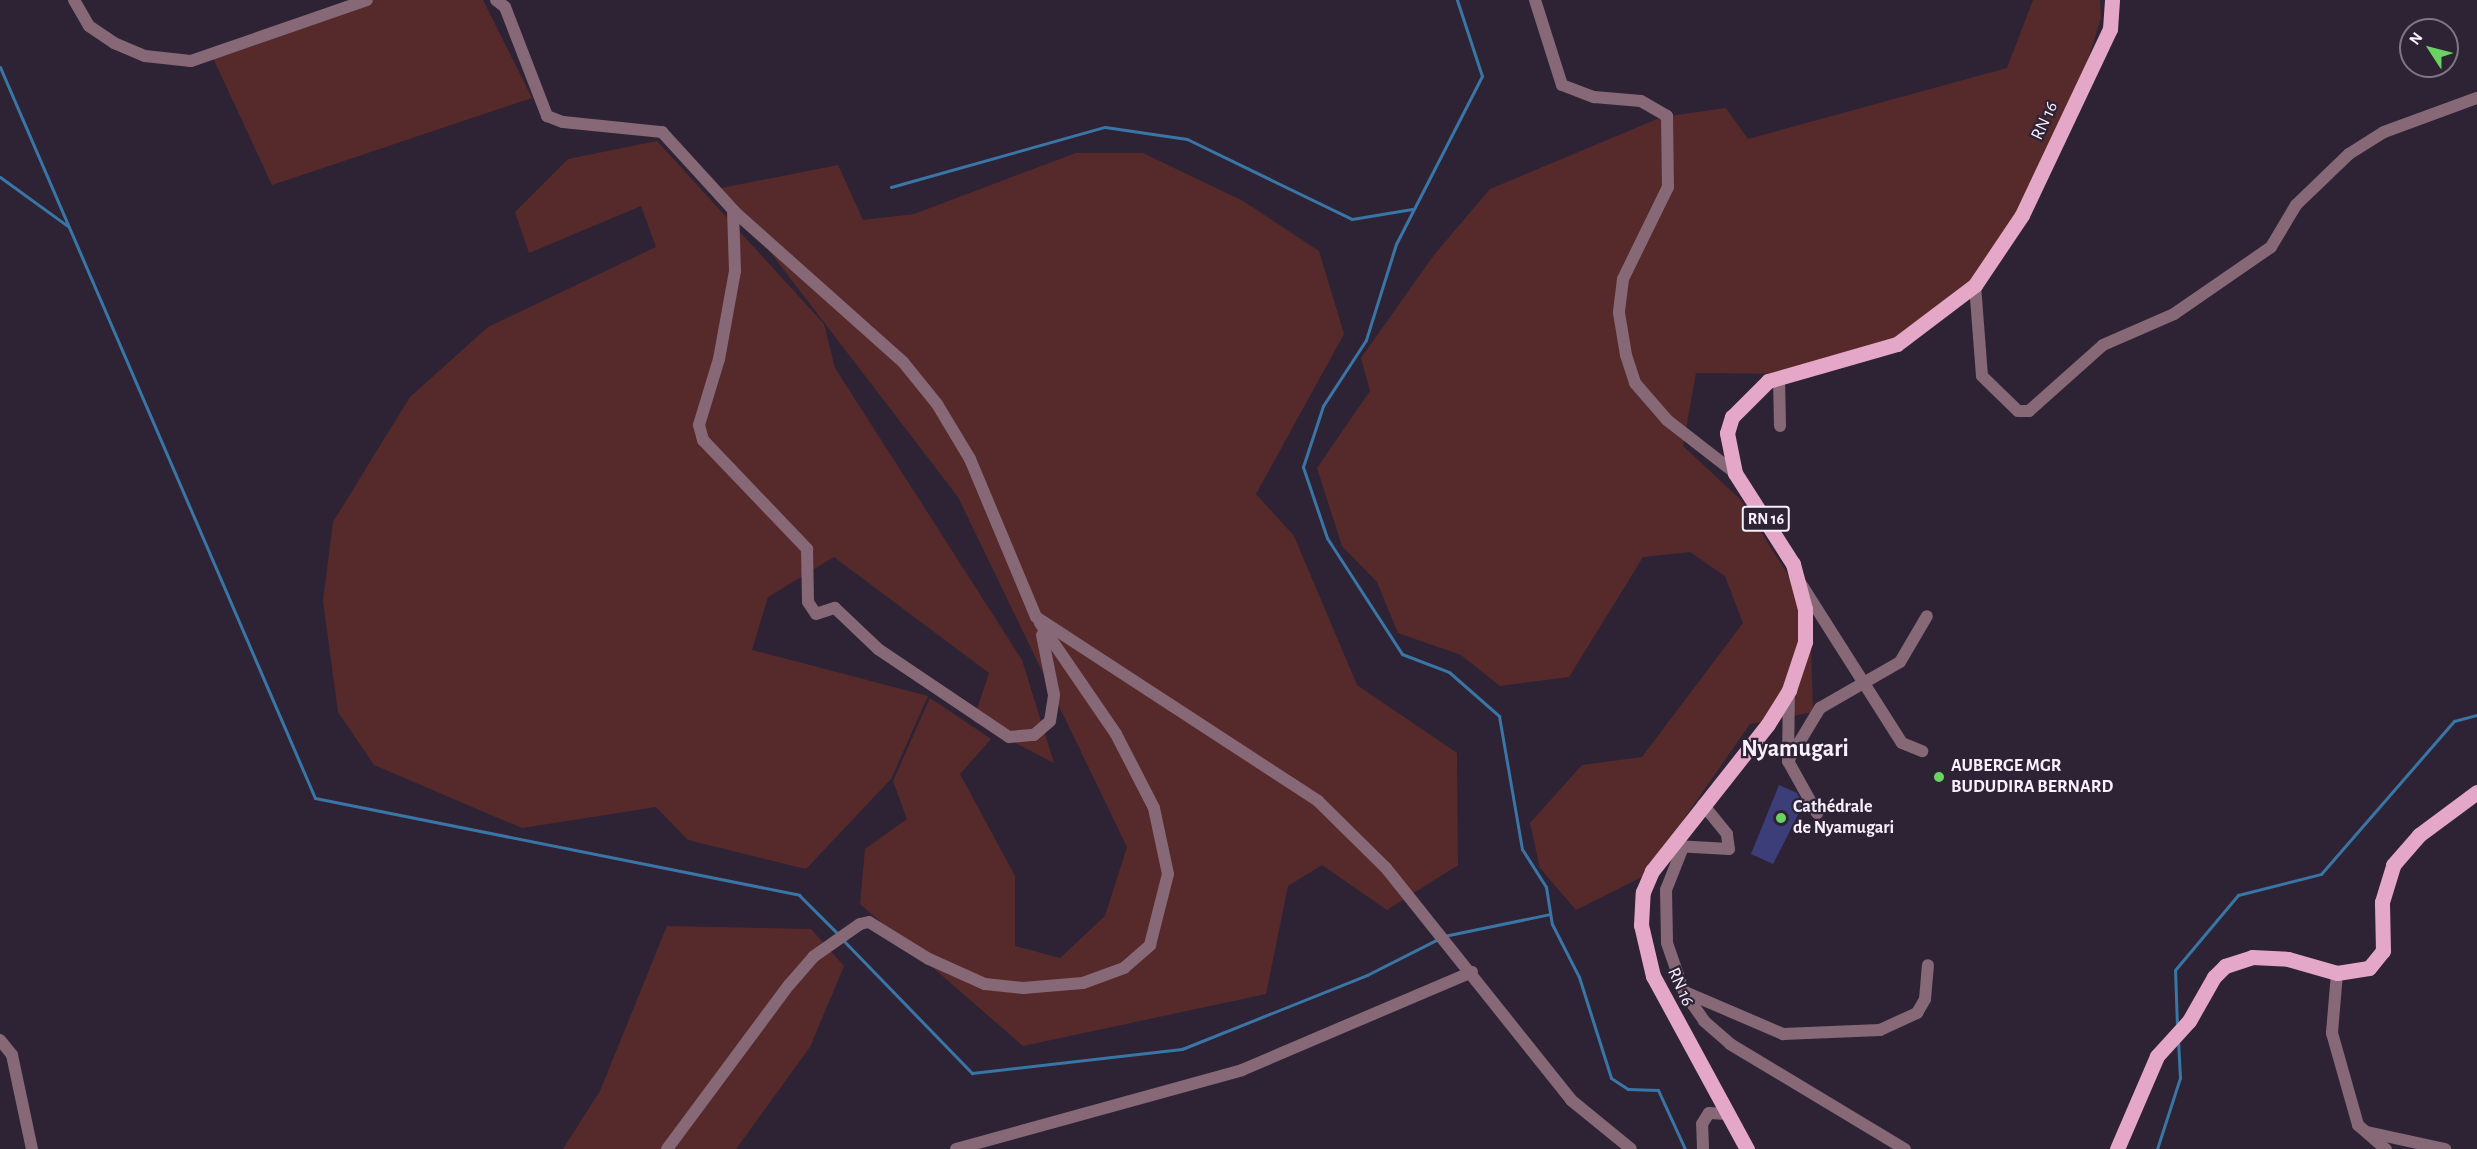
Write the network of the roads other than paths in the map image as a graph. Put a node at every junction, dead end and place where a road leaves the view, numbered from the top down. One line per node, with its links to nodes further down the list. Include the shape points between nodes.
1 (74, 0): 2 (street, via 89,26 114,43 145,56 191,61)
2 (367, 0)
3 (496, 0): 7 (street, via 505,7 547,116 563,122 662,132)
4 (1534, 0): 11 (street, via 1562,85 1594,97 1641,102 1667,116 1668,187 1623,279 1619,313 1626,355 1635,383 1667,420)
5 (2112, 0): 8 (main road, RN 16 / RN 16, via 2110,29 2022,216)
6 (2477, 98): 8 (street, via 2378,135 2349,154 2296,205 2271,247 2174,314 2103,345 2029,411 2018,411 1982,376)
7 (733, 210): 14 (street, via 867,327 937,404 993,507); 14 (street, via 735,271 719,359 699,425 703,440 807,549 808,602 816,614 835,608 878,649 996,731 1023,738 1050,721 1054,695)
8 (1975, 285): 9 (main road, RN 16 / RN 16, via 1897,344)
9 (1779, 378): 10 (street); 11 (main road, RN 16 / RN 16, via 1756,388 1732,417 1727,433)
10 (1780, 426)
11 (1735, 472): 12 (main road, RN 16 / RN 16, via 1778,536)
12 (1800, 583): 15 (street); 16 (main road, RN 16 / RN 16, via 1805,642)
13 (1927, 616): 15 (street, via 1900,662)
14 (1036, 617): 24 (street, via 1297,784 1386,868); 32 (street, via 1116,734 1154,808 1168,874 1165,906 1150,945 1124,968 1083,983 1023,988 985,984 929,959 875,925 860,924 813,957)
15 (1862, 686): 17 (street, via 1902,743); 18 (street, via 1820,708)
16 (1789, 690): 18 (street); 20 (main road, RN 16 / RN 16)
17 (1922, 751)
18 (1788, 761): 21 (street)
19 (2477, 792): 25 (main road, via 2419,835 2393,865 2384,892 2384,951 2378,960 2356,973)
20 (1703, 804): 22 (main road, RN 16 / RN 16); 22 (street, via 1727,834 1729,849)
21 (1817, 813)
22 (1677, 846): 26 (street, via 1666,890 1667,944); 28 (main road, RN 16 / RN 16, via 1643,892 1644,950 1680,1034)
23 (1928, 965): 26 (street, via 1925,999 1917,1013 1880,1030 1783,1034)
24 (1472, 972): 33 (street, via 1242,1070); 34 (street, via 1571,1100)
25 (2337, 973): 29 (street, via 2332,1033 2358,1125); 38 (main road, via 2288,959 2237,960 2204,989 2178,1032 2157,1056)
26 (1684, 992): 30 (street, via 1704,1021 1730,1044)
27 (0, 1040): 31 (street, via 12,1055)
28 (1727, 1114): 35 (street, via 1709,1113 1702,1124); 36 (main road, RN 16 / RN 16)
29 (2367, 1132): 39 (street); 40 (street)
30 (1902, 1147): 37 (street)
31 (32, 1149)
32 (667, 1149)
33 (956, 1149)
34 (1631, 1149)
35 (1703, 1149)
36 (1747, 1149)
37 (1916, 1149)
38 (2117, 1149)
39 (2386, 1149)
40 (2445, 1149)

